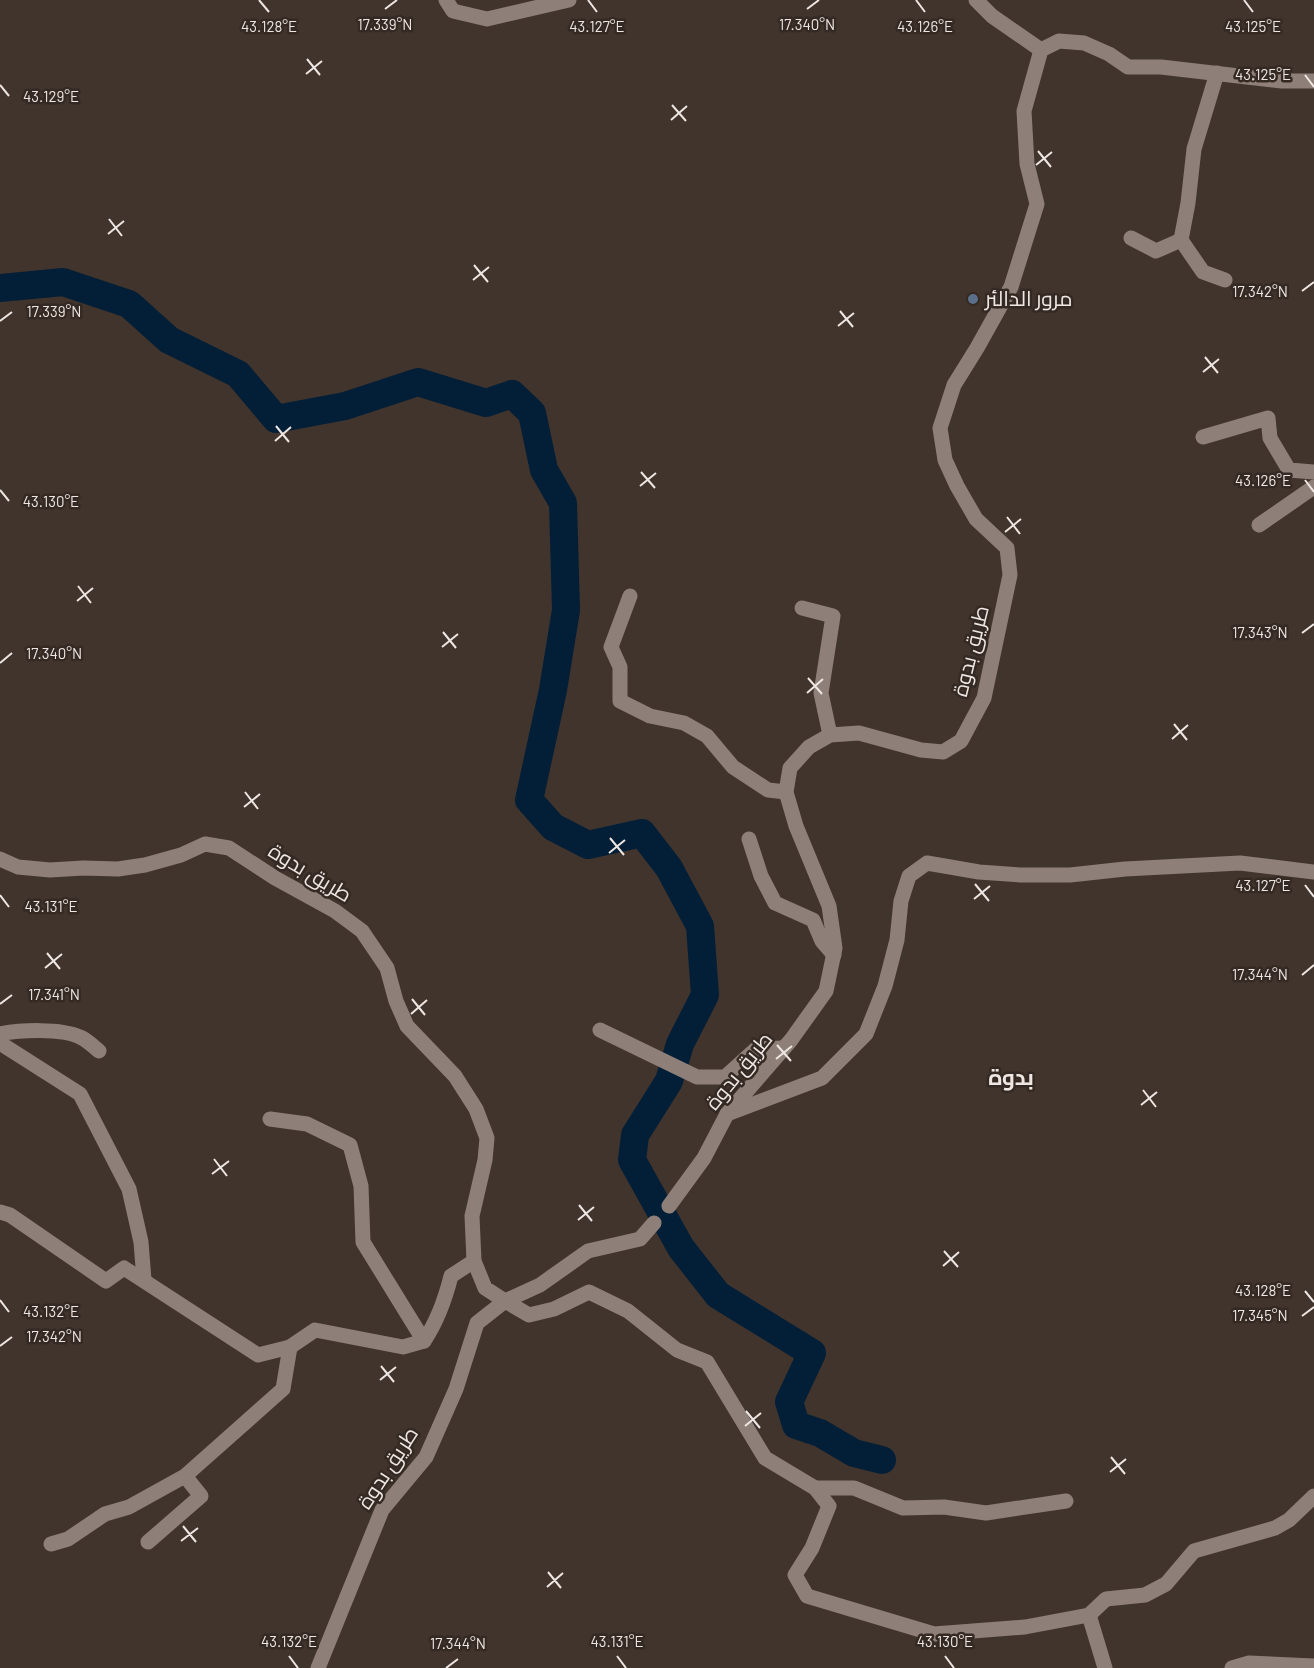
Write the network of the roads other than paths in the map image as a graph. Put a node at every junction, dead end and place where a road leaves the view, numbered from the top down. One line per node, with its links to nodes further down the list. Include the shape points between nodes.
1 (446, 0): 2 (street, via 453,11 487,19)
2 (569, 0)
3 (976, 0): 4 (street)
4 (1041, 50): 5 (street, via 1059,41 1084,43 1128,67); 16 (street, طريق بدوة, via 1024,111 1027,164 1037,204 1011,287 954,385 940,428 945,460 957,486 976,519 1007,548 1010,575 984,698 961,741 944,752 921,750 859,733)
5 (1217, 73): 6 (street); 8 (street, via 1194,149)
6 (1314, 81)
7 (1131, 238): 8 (street, via 1156,250)
8 (1181, 240): 9 (street, via 1203,272)
9 (1225, 280)
10 (1203, 437): 11 (street, via 1268,418 1270,438 1289,470)
11 (1314, 472)
12 (1314, 487): 13 (street)
13 (1259, 525)
14 (630, 596): 17 (street, via 611,647 620,667 620,701 650,716 684,723 707,735 734,767 768,790)
15 (802, 608): 16 (street, via 833,616 820,693)
16 (830, 735): 17 (street, طريق بدوة, via 809,747 790,768)
17 (786, 792): 21 (street, طريق بدوة, via 829,906)
18 (749, 839): 21 (street, via 761,876 776,903 813,920 822,941)
19 (0, 859): 30 (street, طريق بدوة, via 18,867 50,870 118,869 181,855 205,844 229,848 362,931 387,968 407,1026 455,1076 476,1109 487,1138 472,1216)
20 (1314, 872): 27 (street, via 1240,863 1020,875 927,862 909,876 885,986 866,1034 822,1078)
21 (834, 955): 25 (street, طريق بدوة, via 826,991)
22 (600, 1030): 25 (street, via 697,1077 726,1077 756,1049)
23 (0, 1034): 26 (street, via 61,1032 80,1037)
24 (0, 1043): 31 (street, via 80,1094 129,1189 141,1242)
25 (784, 1048): 27 (street, طريق بدوة)
26 (99, 1051)
27 (727, 1114): 32 (street, طريق بدوة, via 704,1158 640,1239 588,1251 540,1286)
28 (270, 1119): 33 (street, via 307,1124 350,1145 361,1186 363,1242)
29 (0, 1212): 31 (street, via 106,1281 124,1268)
30 (474, 1261): 32 (street, طريق بدوة, via 485,1287); 33 (street, via 451,1276 446,1300)
31 (144, 1280): 34 (street, via 258,1355)
32 (505, 1301): 36 (street, via 529,1315 554,1309 589,1292 628,1311 676,1350 707,1362 765,1458); 43 (street, طريق بدوة, via 477,1323 456,1389 426,1457 382,1510)
33 (424, 1341): 34 (street, via 403,1347 315,1330)
34 (290, 1347): 35 (street, via 283,1389)
35 (185, 1476): 39 (street, via 201,1496); 40 (street, via 129,1507 105,1514 68,1539)
36 (815, 1488): 38 (street, via 854,1488 903,1508 944,1507 986,1513); 41 (street, via 829,1506 812,1548 795,1575 807,1596 934,1634 1025,1627)
37 (1314, 1496): 41 (street, via 1275,1528 1194,1551 1166,1584 1145,1595 1106,1599)
38 (1066, 1501)
39 (148, 1542)
40 (51, 1544)
41 (1089, 1615): 44 (street)
42 (1314, 1666): 45 (street, via 1249,1663)
43 (318, 1668)
44 (1105, 1668)
45 (1232, 1668)

